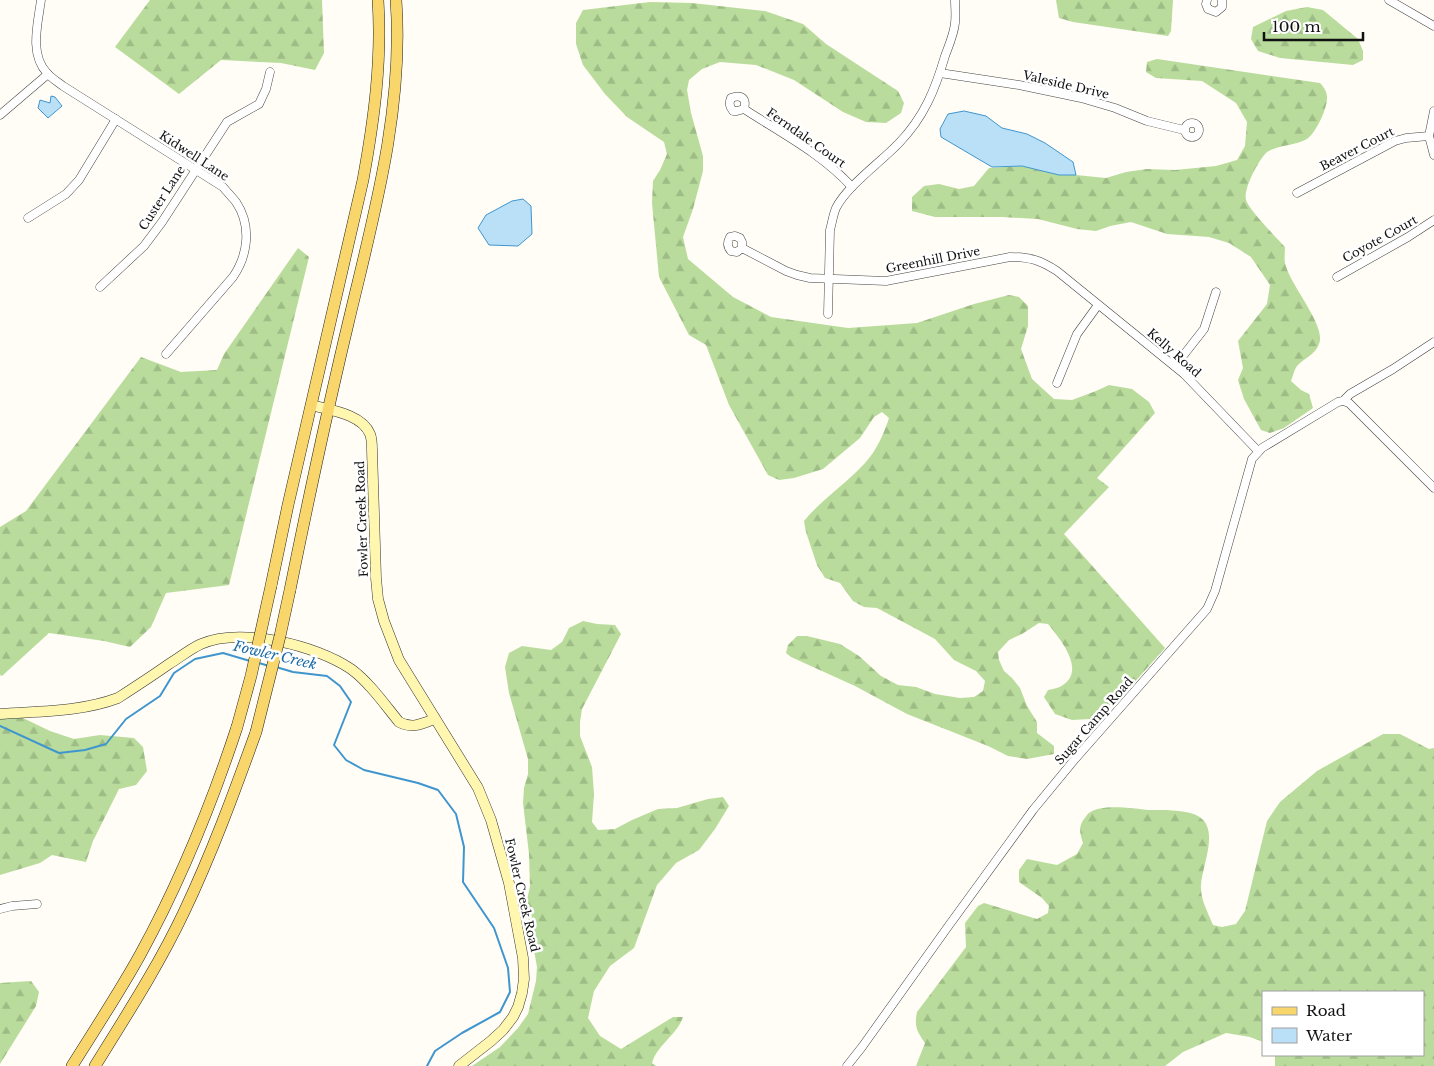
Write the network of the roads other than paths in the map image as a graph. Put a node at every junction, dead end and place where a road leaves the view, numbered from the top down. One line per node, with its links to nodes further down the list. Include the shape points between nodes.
1 (41, 0): 11 (street, Kidwell Lane, via 36,50 41,66)
2 (378, 0): 37 (main road, via 378,67 371,134)
3 (396, 0): 38 (main road, via 396,83 390,135)
4 (955, 0): 10 (street, via 955,23)
5 (1207, 0): 6 (street, via 1208,9 1216,12 1222,7)
6 (1222, 0)
7 (1389, 0): 8 (street)
8 (1434, 26)
9 (270, 72): 19 (street, Custer Lane, via 259,104 227,122)
10 (940, 73): 16 (street, Valeside Drive, via 1081,98 1146,121); 20 (street, via 918,121)
11 (48, 74): 14 (street); 15 (street, Kidwell Lane)
12 (744, 109): 20 (street, Ferndale Court, via 826,162)
13 (1434, 111): 17 (street)
14 (0, 115)
15 (116, 119): 19 (street, Kidwell Lane); 22 (street, via 79,180 66,194)
16 (1184, 130)
17 (1429, 136): 18 (street); 21 (street, Beaver Court, via 1395,141)
18 (1434, 155)
19 (195, 169): 28 (street, Custer Lane, via 144,246); 33 (street, Kidwell Lane, via 223,187 241,210 246,246 241,266 233,278)
20 (852, 188): 26 (street, via 839,203 833,217)
21 (1297, 193)
22 (28, 218)
23 (1434, 220): 25 (street, Coyote Court)
24 (742, 248): 26 (street, Greenhill Drive, via 797,275)
25 (1337, 277)
26 (829, 279): 27 (street, Greenhill Drive, via 894,280 999,258 1025,257 1044,262); 31 (street)
27 (1068, 280): 30 (street, Kelly Road)
28 (100, 287)
29 (1216, 292): 34 (street, via 1204,329)
30 (1098, 305): 34 (street, Kelly Road); 35 (street, via 1077,334)
31 (828, 314)
32 (1434, 342): 36 (street)
33 (166, 354)
34 (1175, 366): 39 (street, Kelly Road)
35 (1057, 383)
36 (1343, 401): 39 (street); 40 (street)
37 (311, 405): 38 (main road, Fowler Creek Road); 45 (main road, bridge, via 251,676 222,774 166,906 140,956)
38 (329, 410): 42 (main road, Fowler Creek Road, via 354,417 370,435 378,599 399,660); 46 (main road, bridge, via 256,732 221,828 183,914 135,1002)
39 (1258, 451): 48 (street, Sugar Camp Road, via 1252,459 1215,591 1207,608 1033,810)
40 (1434, 488)
41 (0, 714): 42 (main road, via 104,704 201,644 250,637 312,650 351,669 403,725 413,726)
42 (434, 719): 47 (main road, Fowler Creek Road, via 478,788 491,820 509,883 524,958 522,994 510,1022)
43 (37, 904): 44 (street)
44 (0, 909)
45 (72, 1066)
46 (95, 1066)
47 (459, 1066)
48 (847, 1066)

